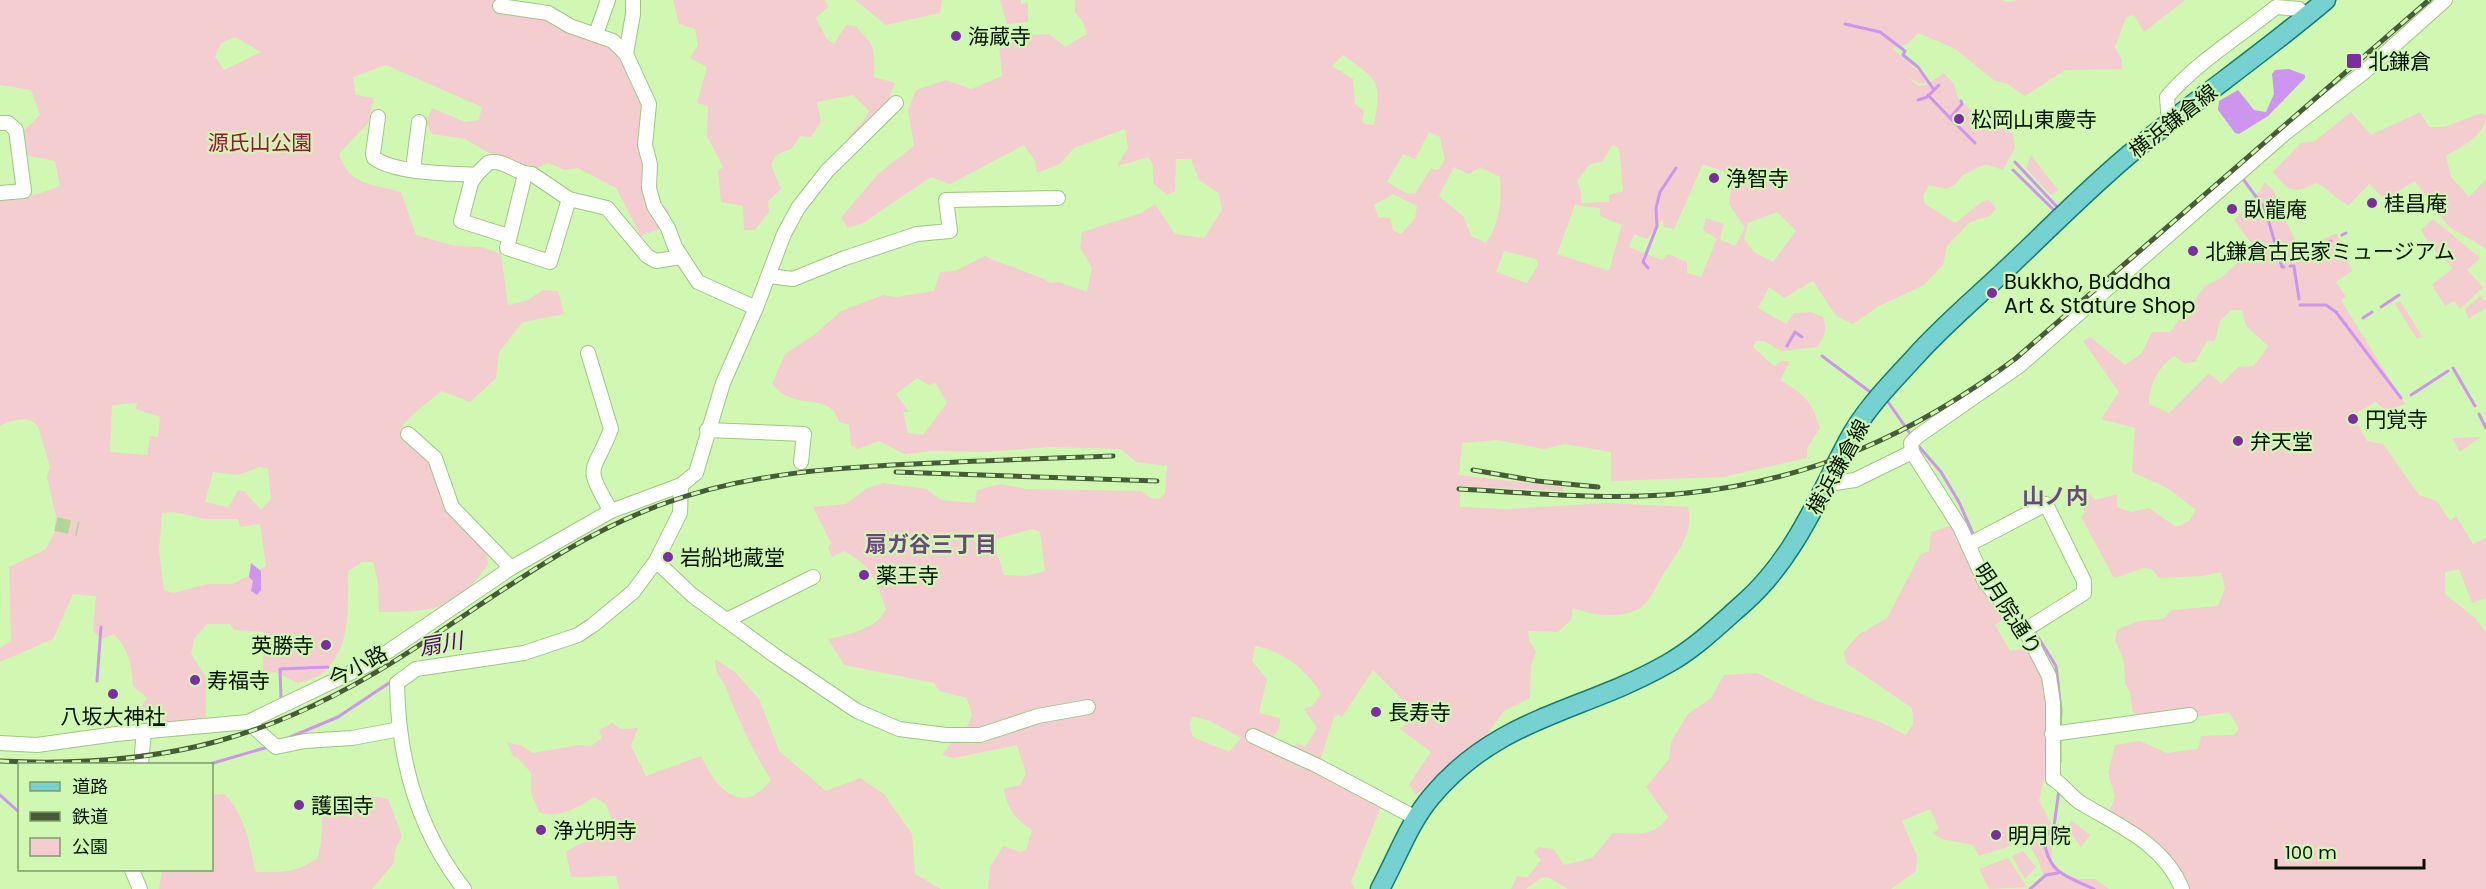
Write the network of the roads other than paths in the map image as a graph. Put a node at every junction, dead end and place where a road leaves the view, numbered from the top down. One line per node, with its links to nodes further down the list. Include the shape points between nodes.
1 (608, 0): 8 (street)
2 (633, 0): 9 (street)
3 (2326, 0): 7 (main road, 横浜鎌倉線)
4 (2445, 0): 28 (street, via 2019,366)
5 (500, 6): 6 (street)
6 (550, 7): 8 (street, via 570,27)
7 (2306, 17): 14 (main road, 横浜鎌倉線); 14 (street, via 2299,9 2276,8 2188,75 2167,98)
8 (596, 34): 9 (street, via 613,41)
9 (626, 54): 22 (street, via 649,104 645,145 652,203)
10 (896, 102): 23 (street, via 808,192 784,234)
11 (378, 117): 15 (street, via 374,158 382,164)
12 (419, 122): 15 (street)
13 (0, 123): 18 (street, via 8,123 16,130 24,191)
14 (2169, 123): 31 (main road, 横浜鎌倉線, via 2122,161 1918,354 1850,438)
15 (413, 170): 17 (street)
16 (525, 174): 17 (street, via 493,161); 20 (street, via 532,174); 21 (street)
17 (476, 175): 21 (street, via 461,221)
18 (0, 193)
19 (1058, 198): 23 (street, via 946,200 950,231 917,234 793,279)
20 (569, 199): 21 (street, via 550,262 507,248); 22 (street, via 607,208 647,256 656,261)
21 (508, 236)
22 (681, 257): 24 (street, via 698,282)
23 (769, 276): 24 (street)
24 (756, 308): 26 (street, via 733,357)
25 (588, 353): 32 (street, via 611,429 593,467 592,478)
26 (707, 430): 29 (street, via 804,434); 30 (street, via 696,473)
27 (408, 434): 35 (street, via 435,458 452,507)
28 (1914, 443): 31 (street, via 1855,480); 33 (street, 明月院通り, via 1934,483)
29 (801, 462)
30 (681, 484): 32 (street, 今小路); 34 (street, via 680,513)
31 (1828, 484): 48 (main road, 横浜鎌倉線, via 1770,576 1691,649 1617,689 1546,715 1503,737 1448,779)
32 (611, 511): 35 (street, 今小路)
33 (1974, 542): 38 (street, 明月院通り, via 1991,592); 38 (street, via 2046,504 2084,581 2084,593)
34 (656, 561): 37 (street, via 692,595); 42 (street, via 633,592 578,635 524,652 416,669 397,683)
35 (511, 568): 41 (street, 今小路, via 371,663)
36 (813, 577): 37 (street)
37 (727, 620): 39 (street, via 857,711 899,729 980,735 1038,716)
38 (2030, 627): 44 (street, 明月院通り, via 2049,676)
39 (1088, 707)
40 (2190, 715): 44 (street)
41 (248, 722): 42 (street, via 276,747); 43 (street, 今小路)
42 (400, 729): 51 (street, via 416,805 438,852)
43 (144, 731): 46 (street, 今小路, via 38,745); 47 (street)
44 (2059, 734): 53 (street, 明月院通り, via 2051,774 2078,801 2153,848)
45 (1253, 736): 48 (street)
46 (0, 743)
47 (141, 763)
48 (1416, 818): 52 (main road, 横浜鎌倉線)
49 (132, 871): 50 (street)
50 (141, 889)
51 (464, 889)
52 (1380, 889)
53 (2182, 889)

